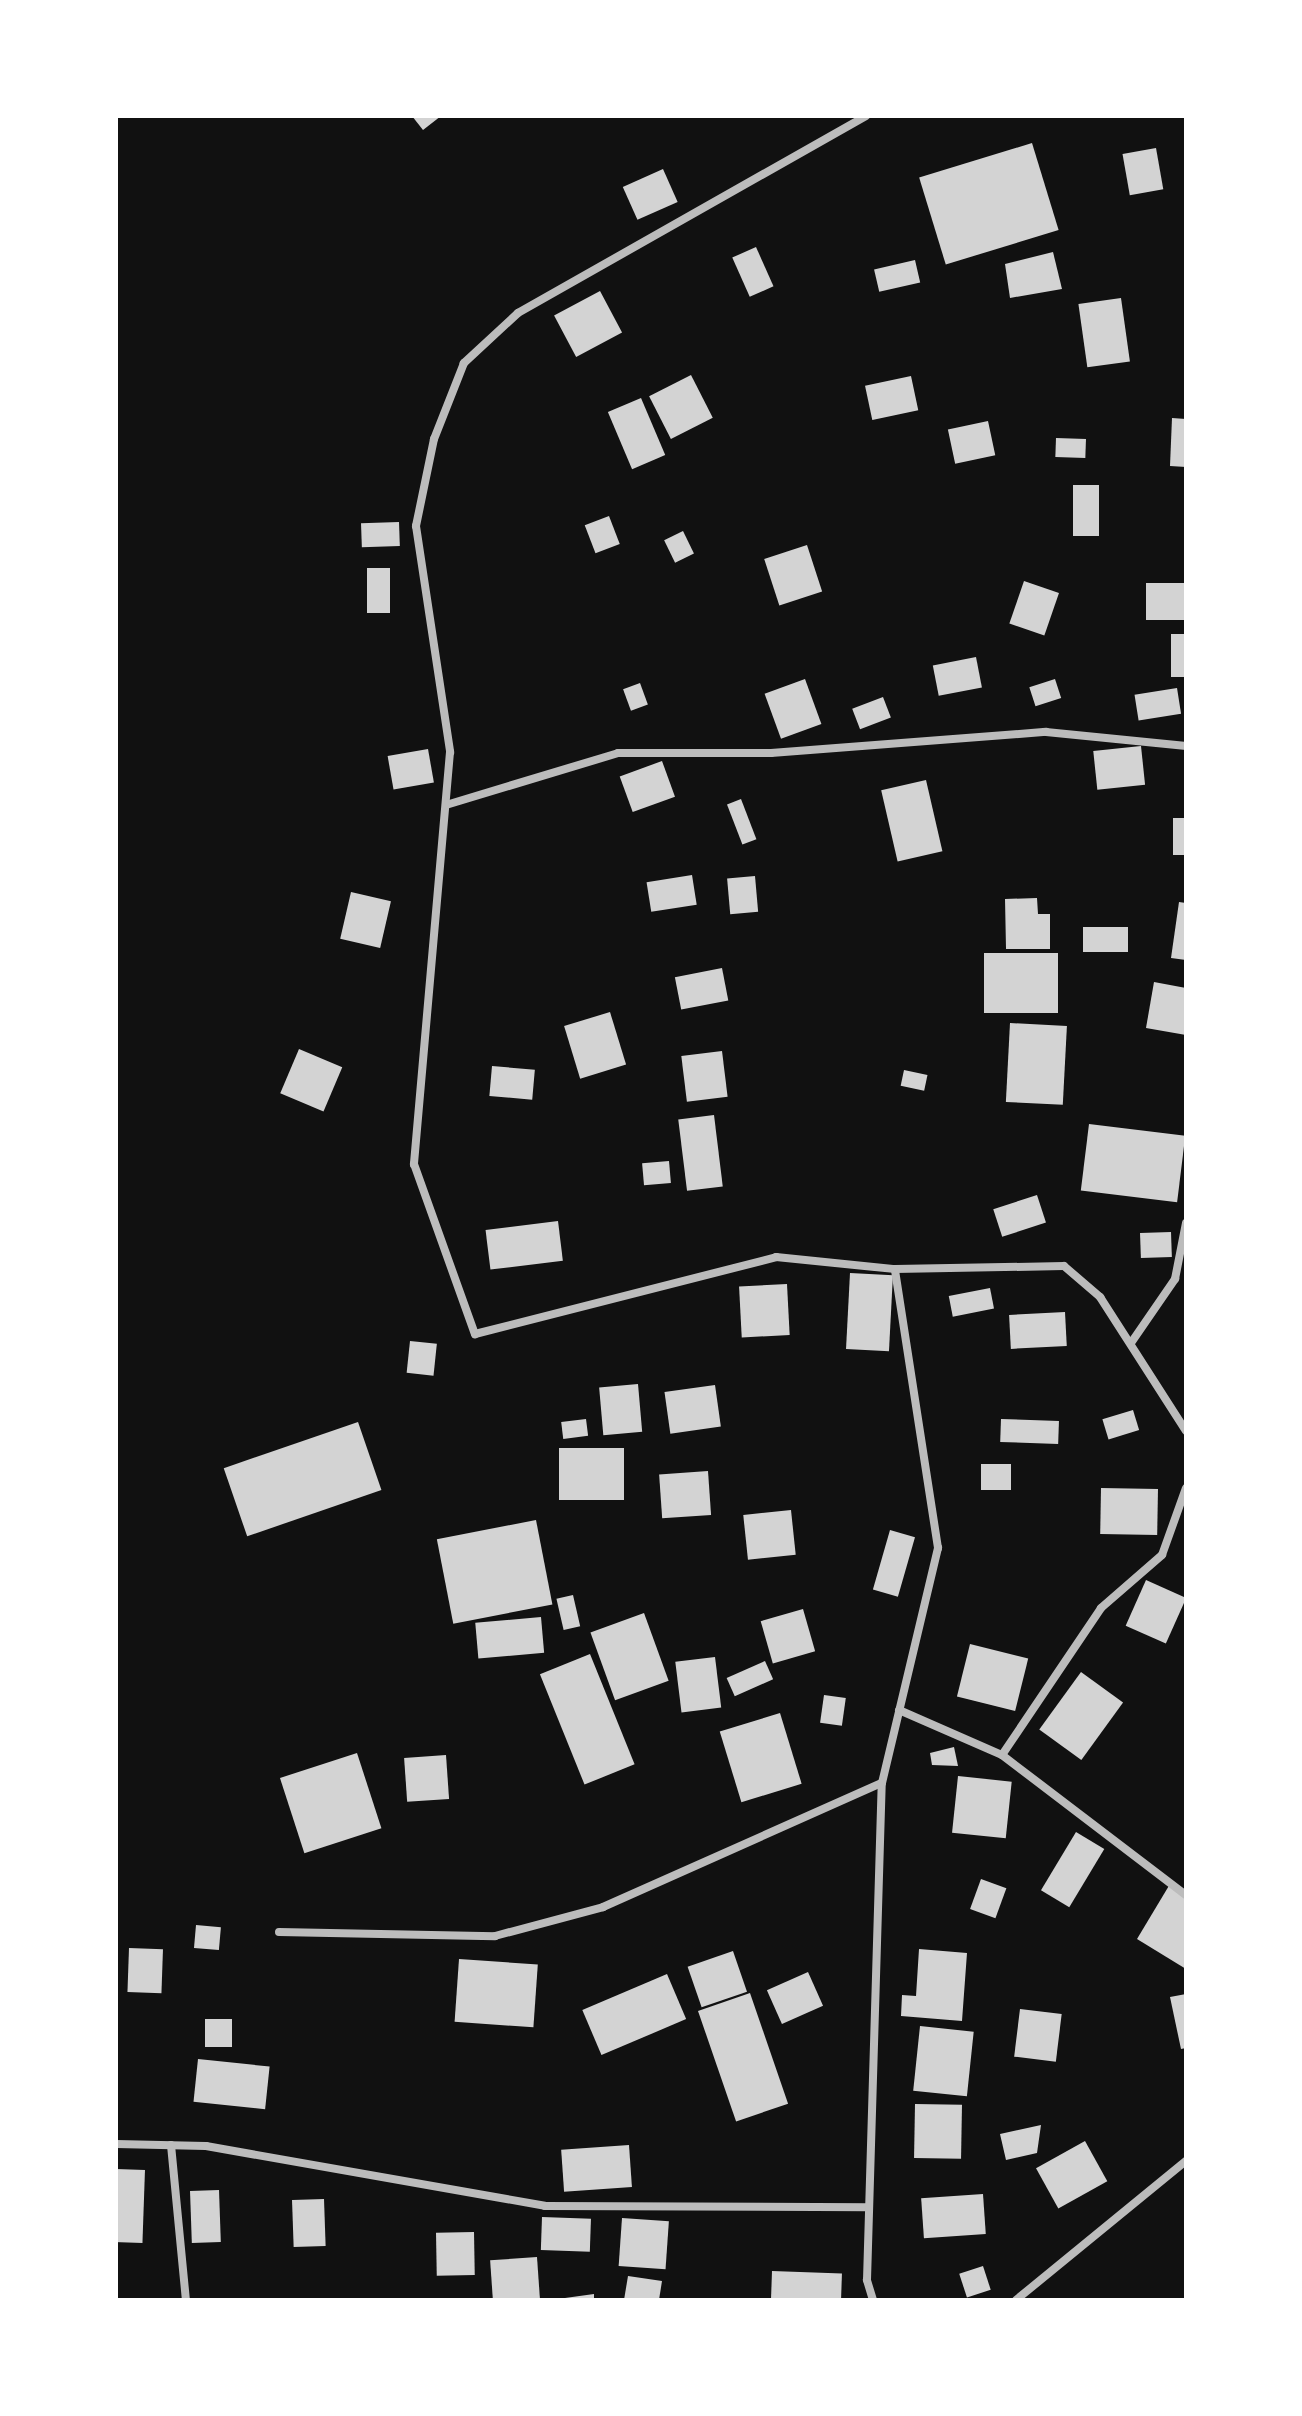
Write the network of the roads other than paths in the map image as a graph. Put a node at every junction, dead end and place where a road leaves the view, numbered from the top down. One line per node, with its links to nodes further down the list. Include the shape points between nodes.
1 (866, 116): 3 (street, via 518,313 464,363 434,439 416,526 450,752)
2 (1186, 746): 3 (street, via 1046,732 771,753 618,753)
3 (446, 805): 5 (street, via 414,1164 475,1334 776,1257)
4 (1186, 1223): 6 (street, via 1175,1279)
5 (895, 1269): 6 (street, via 1064,1266 1100,1297); 9 (street, via 938,1548)
6 (1131, 1343): 7 (street)
7 (1186, 1431)
8 (1186, 1488): 10 (street, via 1162,1555 1101,1608)
9 (899, 1710): 10 (street); 11 (street)
10 (1002, 1755): 12 (street)
11 (882, 1783): 13 (street, via 603,1907 495,1936); 17 (street)
12 (1186, 1895)
13 (279, 1932)
14 (116, 2144): 15 (street)
15 (171, 2145): 17 (street, via 545,2206); 18 (street)
16 (1186, 2161): 20 (street)
17 (869, 2207): 19 (street)
18 (186, 2300)
19 (873, 2300)
20 (1016, 2300)

